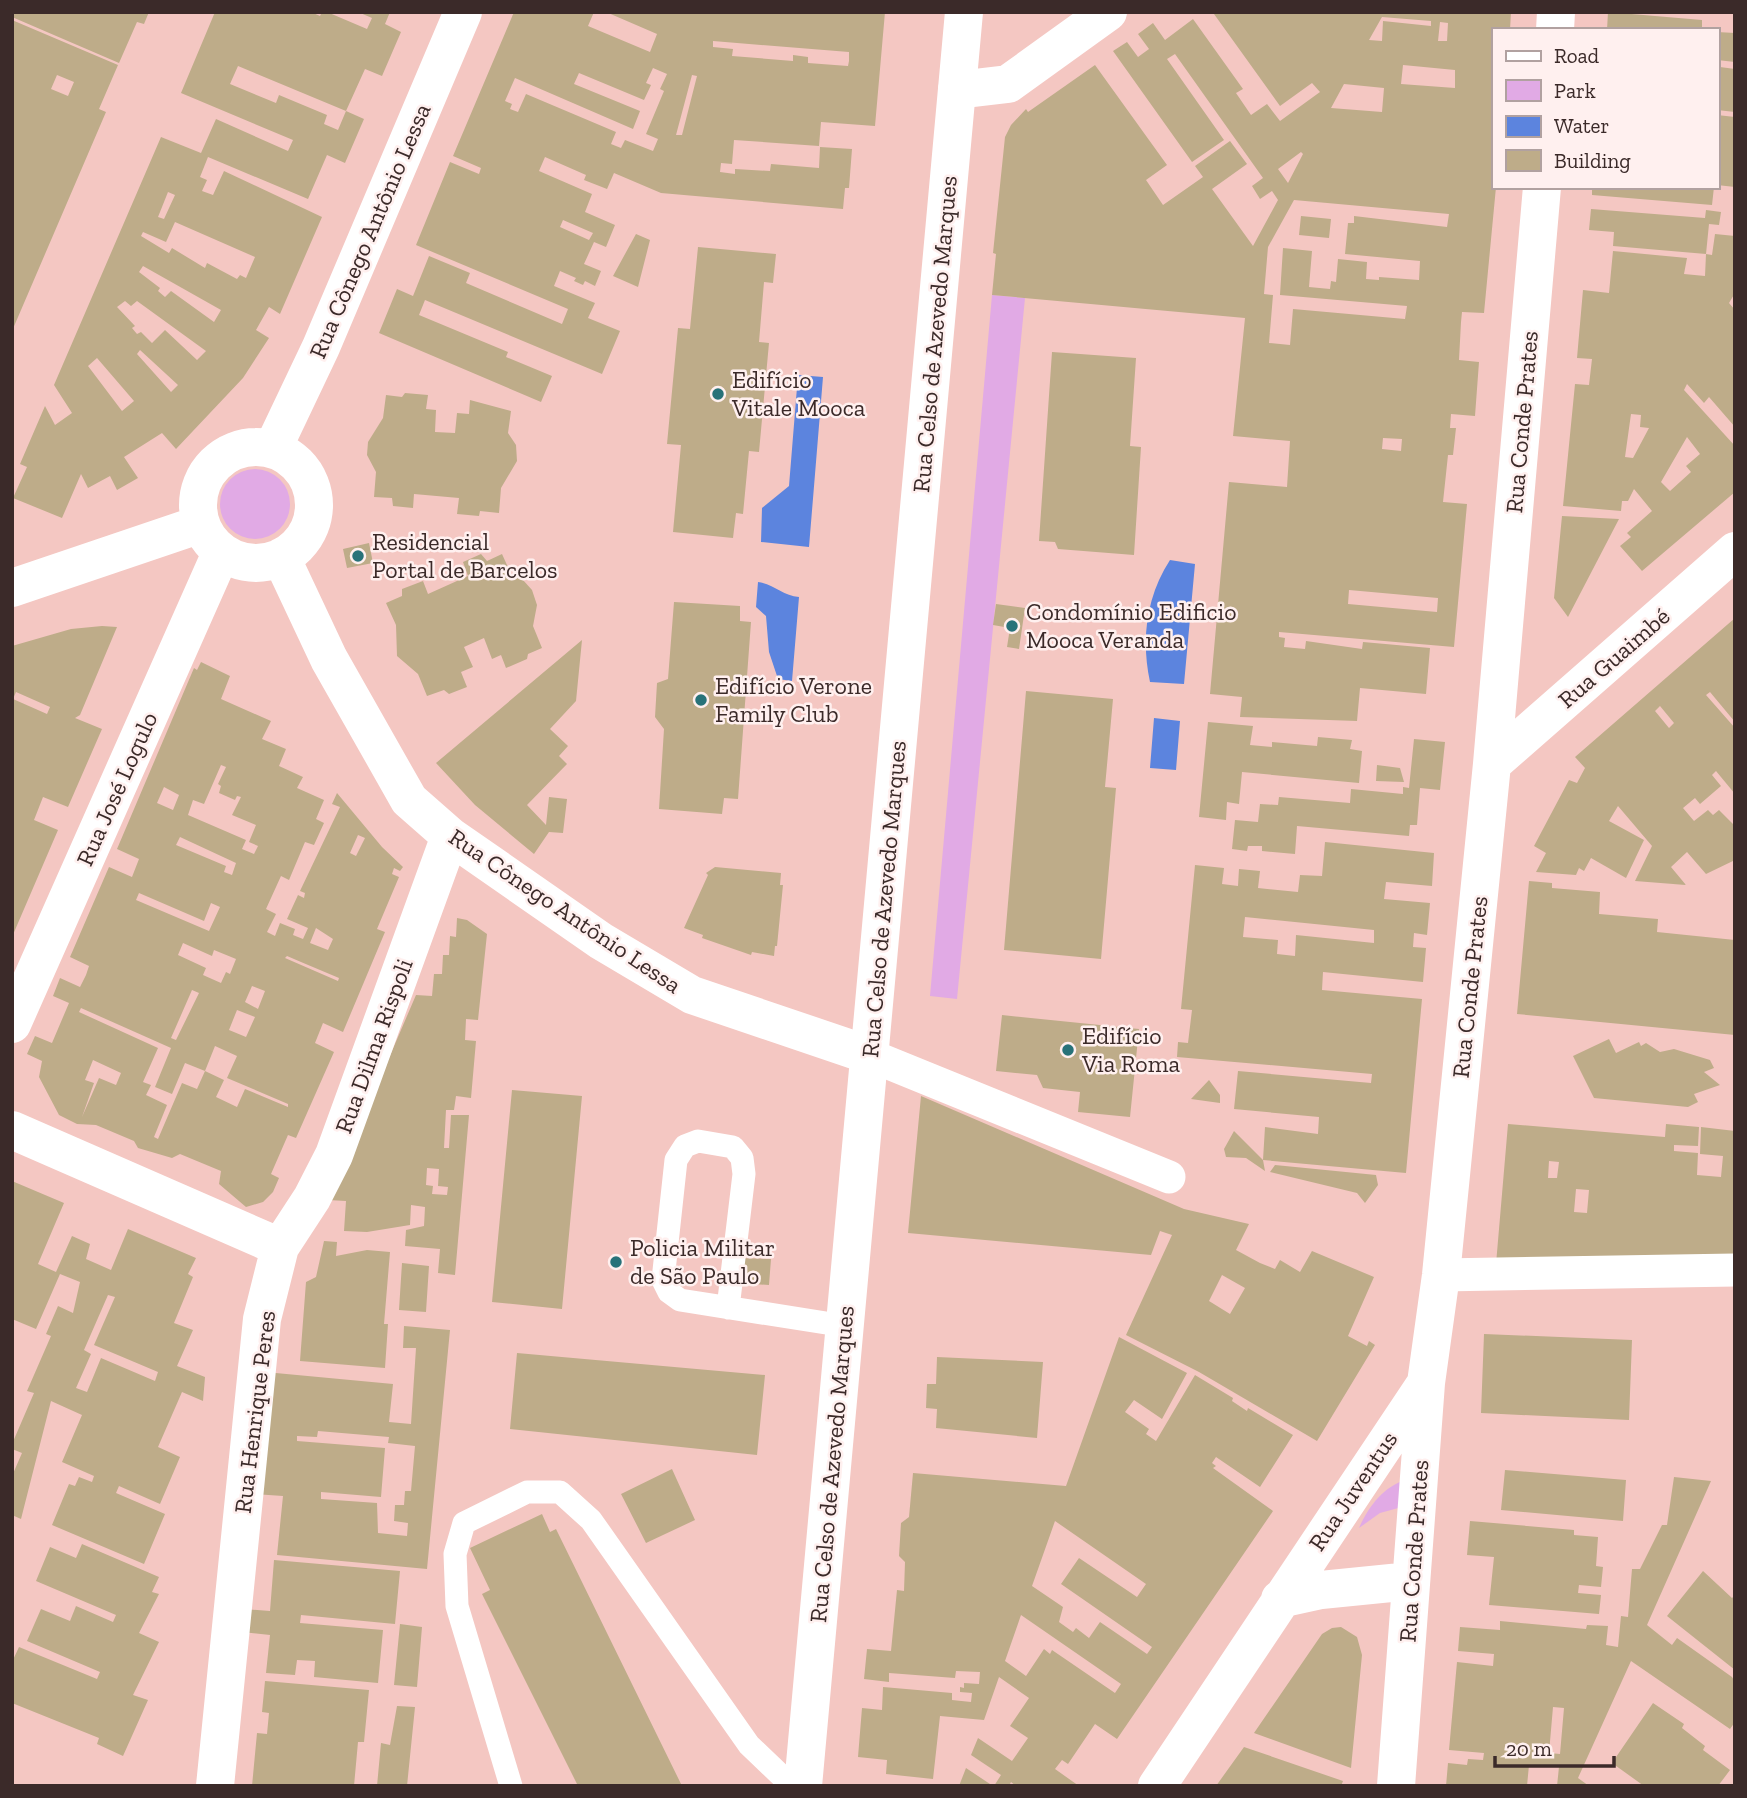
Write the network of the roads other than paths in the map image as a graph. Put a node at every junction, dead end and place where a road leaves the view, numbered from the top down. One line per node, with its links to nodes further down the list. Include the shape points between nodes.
1 (463, 12): 6 (street, Rua Cônego Antônio Lessa, via 321,347)
2 (964, 12): 4 (street, Rua Celso de Azevedo Marques)
3 (1108, 12): 4 (street, via 1008,84)
4 (957, 90): 14 (street, Rua Celso de Azevedo Marques)
5 (1542, 189): 11 (street, Rua Conde Prates)
6 (273, 448): 7 (street, via 253,445 233,450 216,461 204,477 198,495); 9 (street, via 291,457 304,472 314,503 306,535)
7 (211, 538): 9 (street, via 248,563); 10 (street); 13 (street, Rua José Logulo)
8 (1735, 551): 11 (street, Rua Guaimbé)
9 (281, 558): 12 (street, Rua Cônego Antônio Lessa, via 329,659 410,800)
10 (12, 587)
11 (1492, 764): 19 (street, Rua Conde Prates)
12 (450, 836): 14 (street, Rua Cônego Antônio Lessa, via 601,941 692,995); 17 (street, Rua Dilma Rispoli, via 334,1155 313,1198)
13 (12, 1024)
14 (869, 1055): 16 (street); 21 (street, Rua Celso de Azevedo Marques)
15 (12, 1130): 17 (street)
16 (1169, 1177)
17 (280, 1247): 25 (street, Rua Henrique Peres, via 255,1368)
18 (1735, 1270): 19 (street)
19 (1441, 1275): 22 (street, Rua Conde Prates)
20 (728, 1308): 20 (lane, via 680,1300 668,1292 663,1280 676,1160 685,1146 698,1141 733,1147 743,1158); 21 (lane)
21 (845, 1326): 28 (street, Rua Celso de Azevedo Marques)
22 (1426, 1383): 23 (street, Rua Conde Prates); 24 (street, Rua Juventus)
23 (1411, 1581): 24 (street, Rua Juventus); 30 (street, Rua Conde Prates)
24 (1280, 1599): 29 (street, Rua Juventus)
25 (215, 1786)
26 (511, 1786): 27 (lane, via 457,1606 455,1555 464,1523 527,1492 560,1492 591,1520 749,1745)
27 (792, 1786)
28 (803, 1786)
29 (1157, 1786)
30 (1396, 1786)

